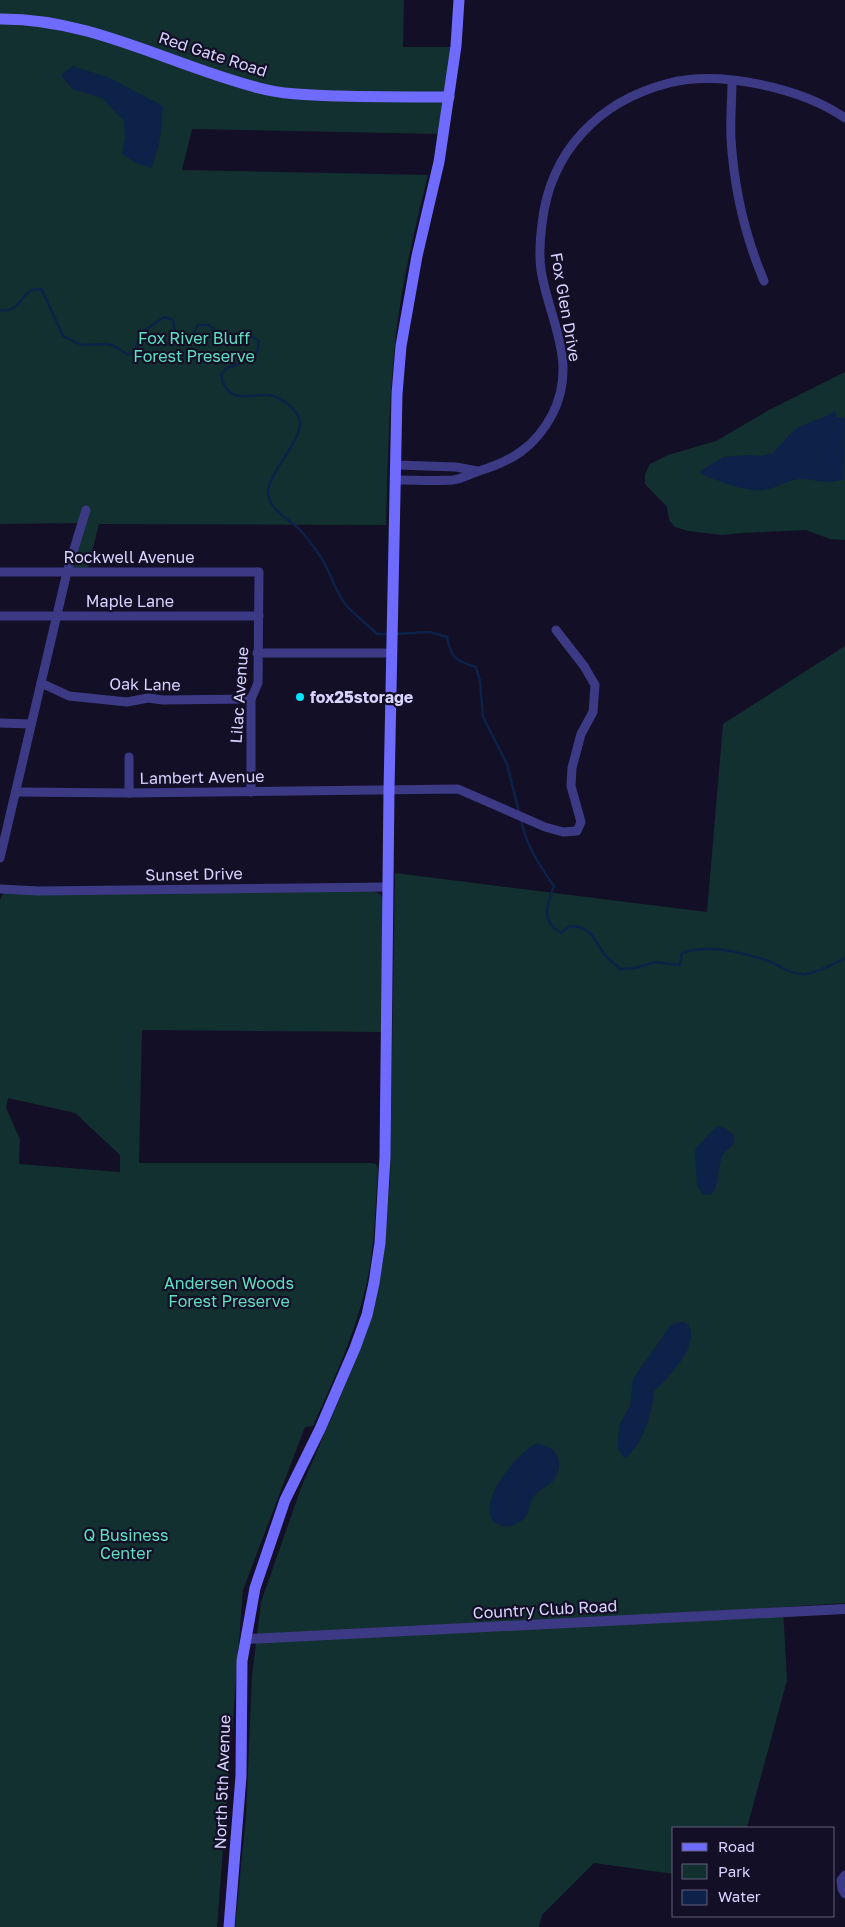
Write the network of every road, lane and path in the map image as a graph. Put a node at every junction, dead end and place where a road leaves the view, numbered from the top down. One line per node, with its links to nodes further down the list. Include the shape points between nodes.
1 (459, 0): 4 (main road, North 5th Avenue)
2 (0, 19): 4 (main road, Red Gate Road, via 41,20 97,32 261,89 292,94)
3 (732, 81): 5 (street, Fox Glen Drive, via 806,97); 6 (street, via 731,138 738,197 752,253); 8 (street, Fox Glen Drive, via 677,81 638,92 604,113 566,151 547,192 540,249 543,276 563,354 558,401 530,445 514,458)
4 (449, 97): 7 (main road, North 5th Avenue, via 401,346)
5 (845, 118)
6 (764, 281)
7 (396, 465): 8 (street, Fox Glen Drive); 9 (main road, North 5th Avenue)
8 (477, 471): 9 (street, Fox Glen Drive, via 455,480)
9 (396, 480): 18 (main road, North 5th Avenue)
10 (86, 510): 12 (street)
11 (0, 572): 12 (street, Rockwell Avenue)
12 (68, 572): 13 (street, Rockwell Avenue); 15 (street)
13 (258, 572): 16 (street, Lilac Avenue)
14 (0, 616): 15 (street, Maple Lane)
15 (57, 616): 16 (street, Maple Lane); 20 (street)
16 (259, 616): 19 (street, Lilac Avenue)
17 (556, 630): 25 (street, Lambert Avenue, via 595,685 593,712 581,734 572,768 572,786 581,822 577,831 563,832 545,827 458,789)
18 (391, 648): 19 (street); 25 (main road, North 5th Avenue)
19 (257, 653): 21 (street, Lilac Avenue, via 258,683)
20 (41, 684): 21 (street, Oak Lane, via 69,696 127,702 148,698); 23 (street)
21 (251, 699): 27 (street, Lilac Avenue)
22 (0, 722): 23 (street)
23 (31, 724): 26 (street)
24 (130, 757): 28 (street)
25 (389, 790): 27 (street, Lambert Avenue); 30 (main road, North 5th Avenue)
26 (16, 792): 28 (street, Lambert Avenue); 29 (street)
27 (251, 792): 28 (street, Lambert Avenue)
28 (129, 793)
29 (0, 858)
30 (388, 888): 31 (street, Sunset Drive); 33 (main road, North 5th Avenue, via 384,1179 374,1283 355,1348 285,1500 262,1565)
31 (0, 889)
32 (845, 1609): 33 (street, Country Club Road)
33 (246, 1638): 36 (main road, North 5th Avenue, via 242,1661 241,1776)
34 (845, 1875): 35 (street, via 841,1880)
35 (845, 1894)
36 (229, 1927)

